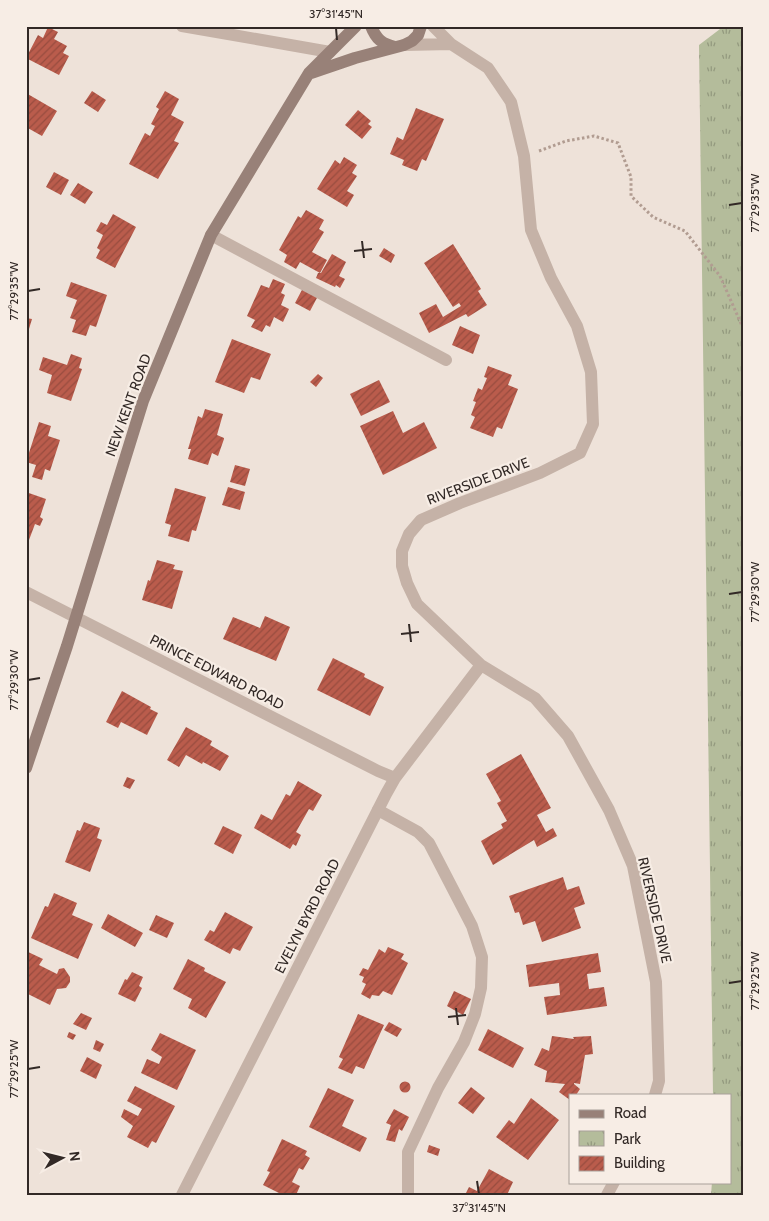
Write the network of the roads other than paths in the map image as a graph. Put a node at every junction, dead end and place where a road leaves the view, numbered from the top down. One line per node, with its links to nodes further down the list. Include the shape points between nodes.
1 (182, 26): 8 (street)
2 (356, 26): 8 (street, NEW KENT ROAD)
3 (371, 26): 7 (street, via 379,41)
4 (421, 26): 7 (street, via 412,41)
5 (433, 26): 6 (street, RIVERSIDE DRIVE)
6 (451, 44): 7 (street); 14 (street, RIVERSIDE DRIVE, via 488,68 511,102 524,156 531,230 550,278 577,326 591,372 593,424 580,453 540,473 421,520 409,534 402,551 402,566 417,604)
7 (400, 46): 9 (street)
8 (330, 52): 9 (street, NEW KENT ROAD)
9 (309, 73): 10 (street, NEW KENT ROAD)
10 (211, 235): 11 (street); 13 (street, NEW KENT ROAD, via 143,401)
11 (446, 360)
12 (26, 592): 13 (street, PRINCE EDWARD ROAD)
13 (76, 618): 15 (street, NEW KENT ROAD); 16 (street, PRINCE EDWARD ROAD)
14 (481, 665): 16 (street, EVELYN BYRD ROAD); 18 (street, RIVERSIDE DRIVE, via 535,698 568,736 609,810 632,866 656,982 659,1081)
15 (26, 768)
16 (395, 778): 17 (street, EVELYN BYRD ROAD)
17 (378, 810): 19 (street, EVELYN BYRD ROAD); 20 (street, via 418,832 429,843 472,926 482,957 481,988 475,1014 408,1152)
18 (655, 1094)
19 (182, 1195)
20 (408, 1195)

